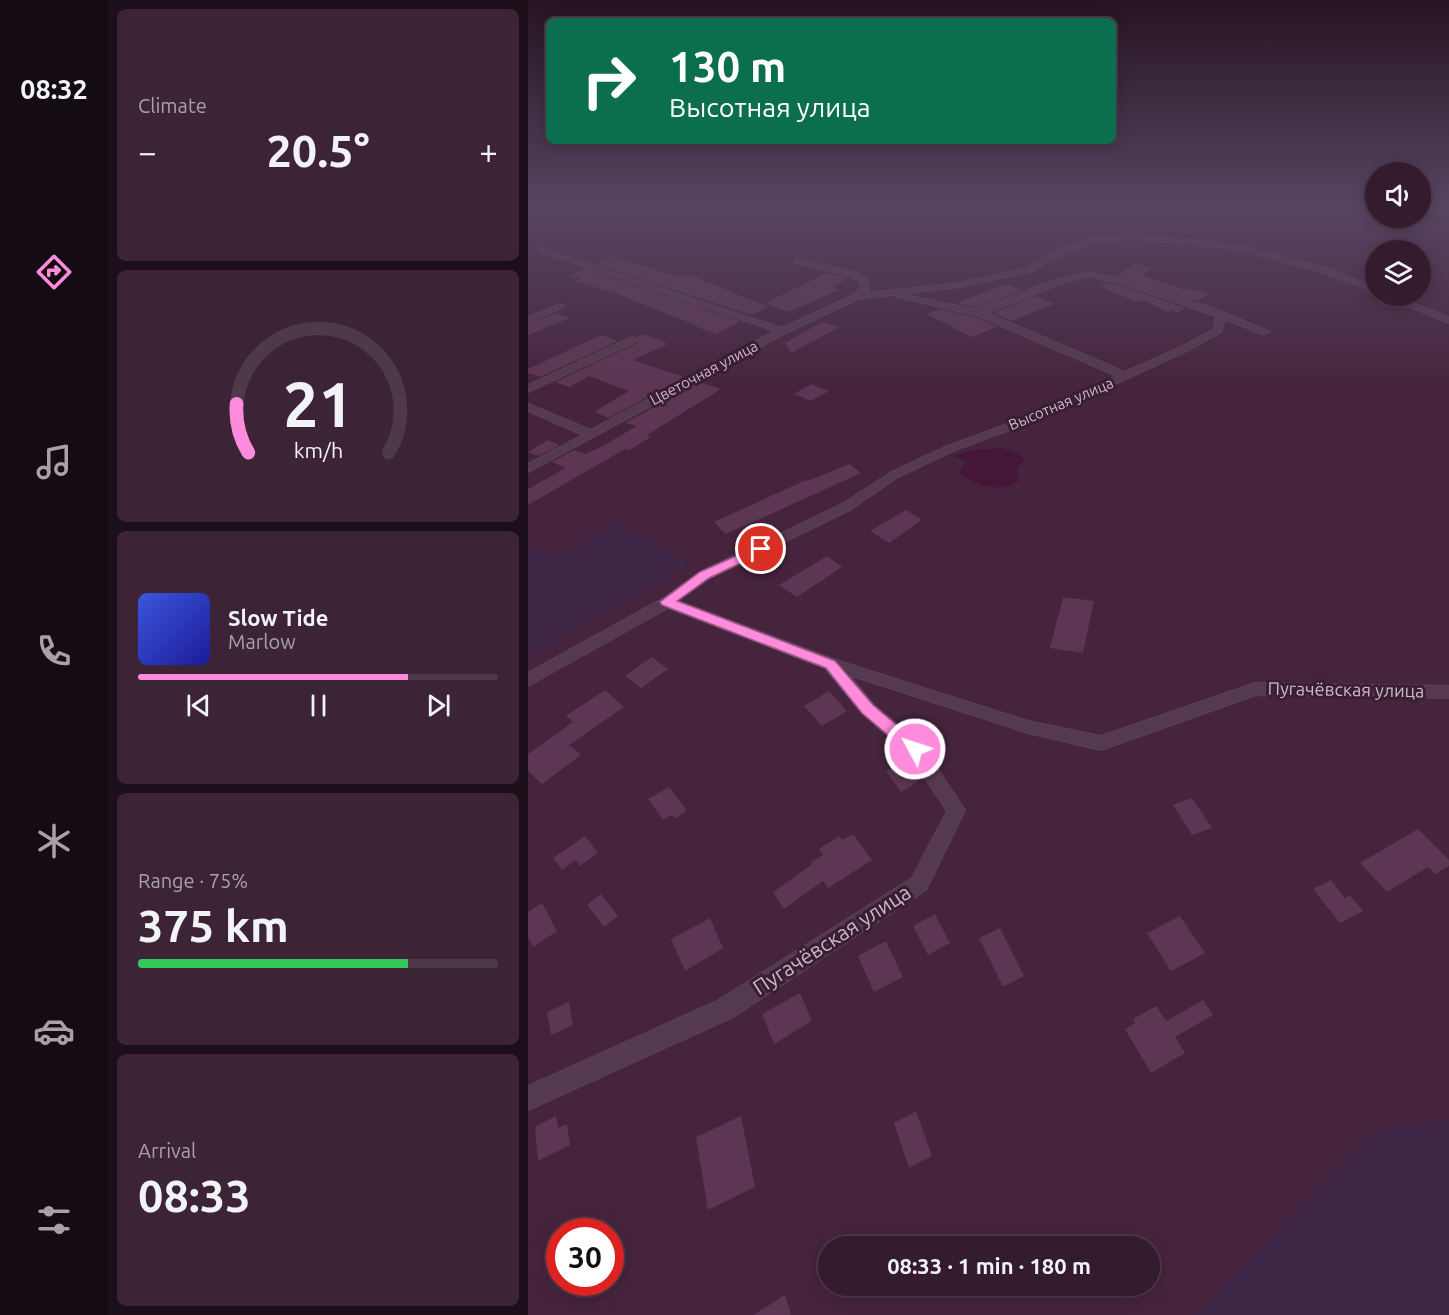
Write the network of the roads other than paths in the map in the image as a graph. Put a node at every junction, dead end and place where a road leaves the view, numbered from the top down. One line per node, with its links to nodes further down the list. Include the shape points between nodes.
1 (591, 265): 14 (street)
2 (817, 265): 7 (street, via 864,280 865,289)
3 (1037, 265): 6 (street, Цветочная улица, via 959,285)
4 (1306, 265): 5 (street, Цветочная улица)
5 (1365, 286)
6 (886, 294): 7 (street, Цветочная улица); 10 (street)
7 (856, 297): 14 (street, Цветочная улица)
8 (562, 306): 12 (street)
9 (1413, 306): 13 (street)
10 (980, 313): 11 (street, via 1088,274); 17 (street)
11 (1220, 314): 15 (street); 17 (street, Высотная улица, via 1218,330)
12 (528, 320)
13 (1449, 320)
14 (783, 331): 20 (street, Цветочная улица)
15 (1265, 332)
16 (632, 340): 18 (street)
17 (1125, 376): 22 (street, Высотная улица, via 894,475 846,507 705,575)
18 (528, 389)
19 (528, 407): 20 (street)
20 (591, 434): 21 (street, Цветочная улица)
21 (528, 469)
22 (667, 602): 23 (street, Пугачёвская улица); 24 (street, Высотная улица)
23 (831, 664): 25 (street, Пугачёвская улица, via 1028,727 1101,743 1255,689); 26 (street, Пугачёвская улица, via 868,709 915,749 956,810 920,884 725,1009)
24 (528, 680)
25 (1449, 692)
26 (528, 1098)

